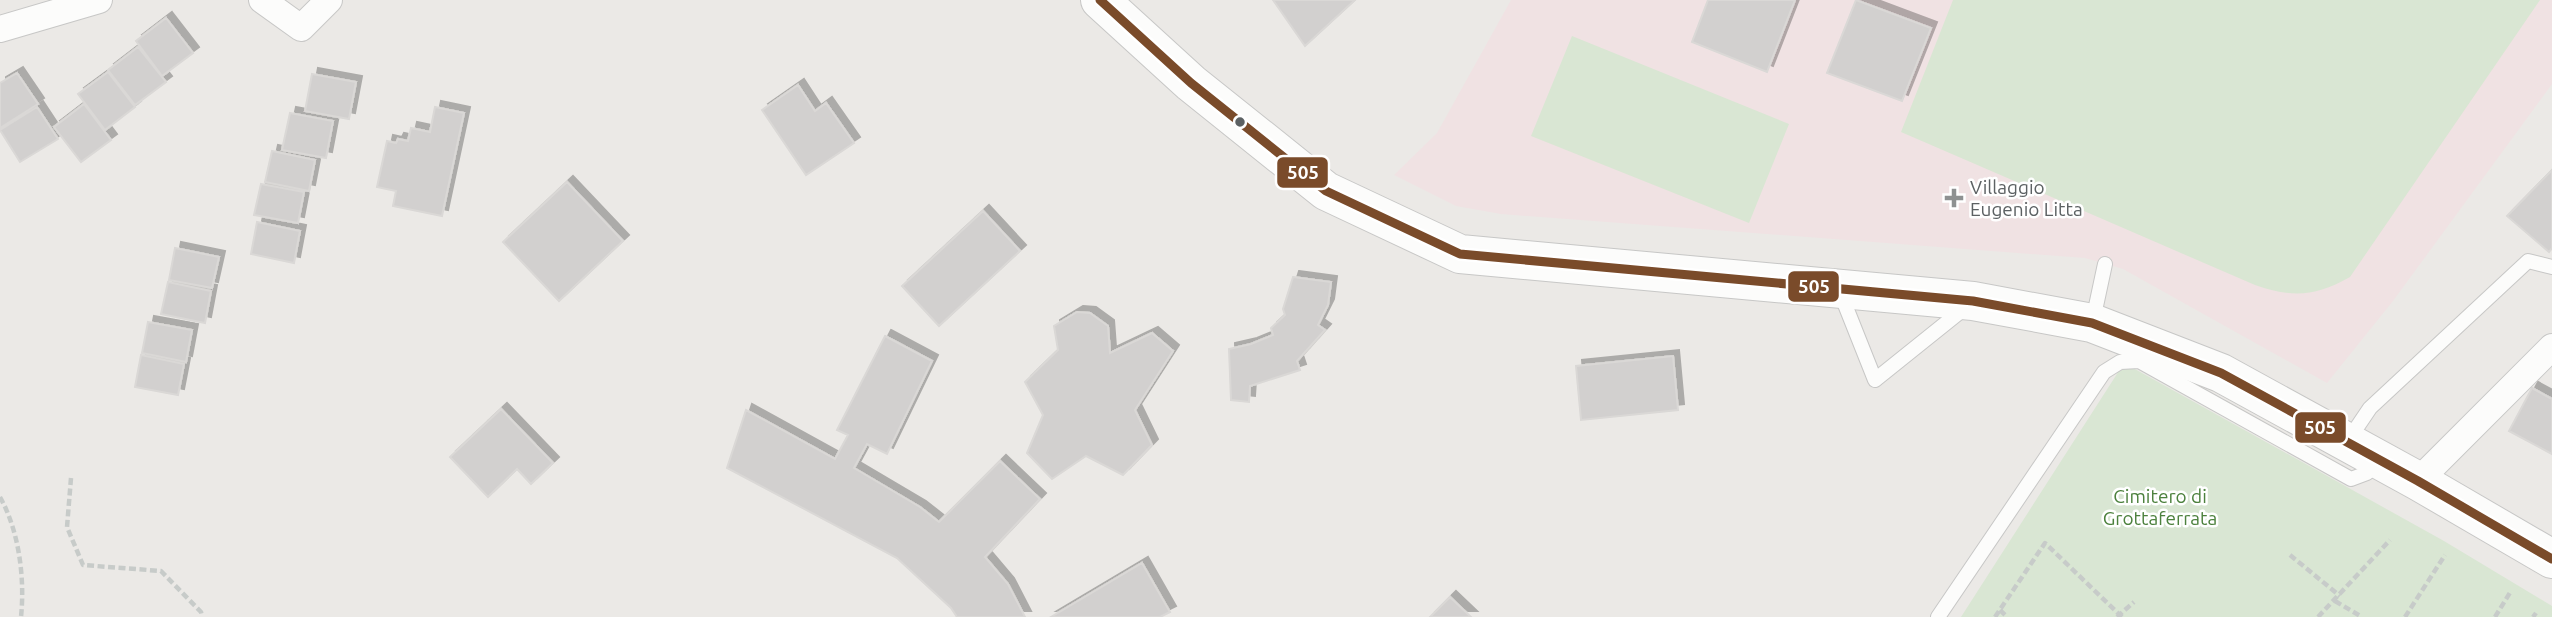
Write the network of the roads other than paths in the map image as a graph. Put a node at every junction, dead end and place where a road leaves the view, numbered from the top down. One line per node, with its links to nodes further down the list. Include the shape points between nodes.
1 (99, 0): 5 (street)
2 (262, 0): 3 (street, via 299,30)
3 (329, 0)
4 (1100, 0): 8 (main road, via 1191,83 1326,191 1460,254)
5 (0, 29)
6 (2105, 264): 10 (lane)
7 (2552, 267): 12 (lane, via 2528,261 2370,408)
8 (1839, 288): 9 (main road); 9 (lane, via 1875,380)
9 (1973, 301): 10 (main road)
10 (2092, 323): 12 (main road, via 2221,373)
11 (2552, 347): 14 (street)
12 (2347, 443): 13 (main road)
13 (2381, 461): 14 (main road); 16 (lane, via 2351,479 2139,361 2120,362 2104,372)
14 (2418, 481): 15 (main road)
15 (2552, 559)
16 (1938, 617)

